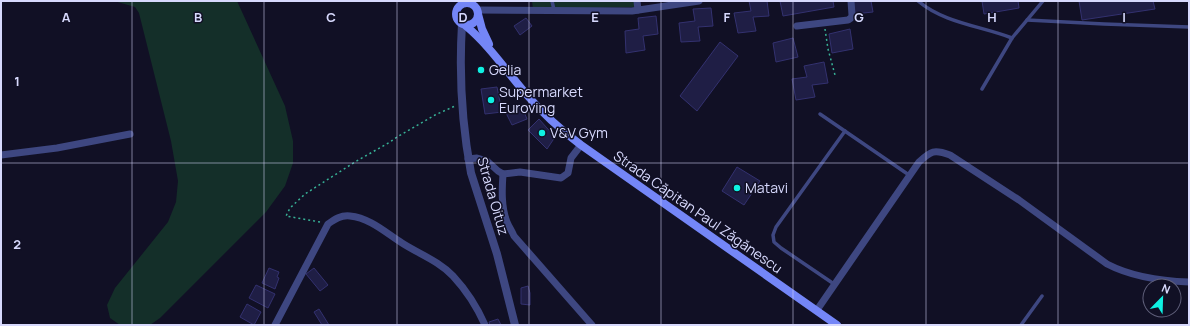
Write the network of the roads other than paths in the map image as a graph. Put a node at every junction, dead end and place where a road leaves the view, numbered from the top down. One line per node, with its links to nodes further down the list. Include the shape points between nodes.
1 (455, 1): 11 (main road, Strada Căpitan Paul Zăgănescu)
2 (552, 1): 9 (lane)
3 (637, 1): 10 (street)
4 (699, 1): 10 (street)
5 (851, 1): 14 (street, via 852,18 848,20)
6 (918, 1): 16 (lane, via 948,19)
7 (1044, 1): 12 (lane)
8 (476, 8): 9 (street); 11 (main road, via 470,4 463,4 458,8); 13 (main road, via 478,16 475,22); 17 (main road, Strada Căpitan Paul Zăgănescu, via 482,29)
9 (554, 10): 10 (street)
10 (638, 10)
11 (456, 15): 13 (main road, Strada Căpitan Paul Zăgănescu, via 459,22)
12 (1027, 20): 15 (lane); 16 (lane)
13 (464, 25): 17 (main road, Strada Căpitan Paul Zăgănescu, via 479,37); 24 (street, Strada Oituz, via 461,52 462,103)
14 (797, 26)
15 (1189, 27)
16 (1012, 38): 18 (lane)
17 (500, 62): 22 (main road, Strada Căpitan Paul Zăgănescu, via 535,105)
18 (982, 89)
19 (820, 114): 20 (lane)
20 (845, 131): 26 (lane); 28 (lane, via 776,227 773,235 774,242 781,248)
21 (130, 134): 23 (street)
22 (581, 145): 25 (street, via 571,158 568,173 561,178 520,172); 30 (main road, Strada Căpitan Paul Zăgănescu)
23 (1, 155)
24 (468, 159): 25 (street, via 487,161); 33 (street, Strada Oituz, via 470,173 497,254)
25 (503, 174): 34 (street, via 504,207 507,222 514,236)
26 (909, 175): 27 (street, via 929,153 945,153 1019,200 1107,264 1140,276 1169,282); 28 (street)
27 (1189, 282)
28 (834, 284): 30 (street)
29 (1042, 296): 36 (lane)
30 (816, 310): 35 (main road, Strada Căpitan Paul Zăgănescu)
31 (275, 325): 32 (street, via 324,230 340,216 359,218 376,226 442,266 466,291)
32 (485, 325)
33 (515, 325)
34 (592, 325)
35 (837, 325)
36 (1021, 325)

